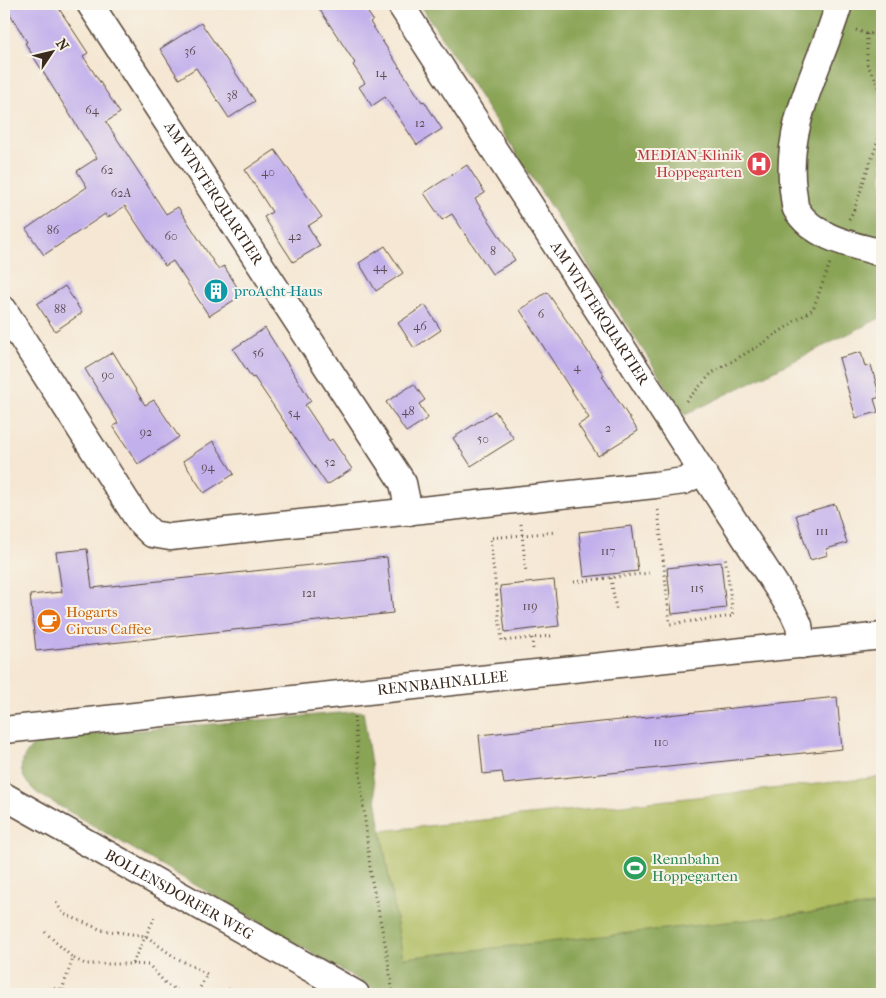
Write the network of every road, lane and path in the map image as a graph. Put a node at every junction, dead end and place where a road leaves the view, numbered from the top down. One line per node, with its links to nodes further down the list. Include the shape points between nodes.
1 (90, 4): 14 (street, AM WINTERQUARTIER, via 403,483)
2 (400, 4): 10 (street, AM WINTERQUARTIER)
3 (839, 4): 7 (street, via 798,114 791,173 796,208 815,228)
4 (867, 34): 5 (path, via 867,64)
5 (882, 92)
6 (882, 123): 7 (path, via 878,145 856,208)
7 (838, 241): 8 (street); 10 (path, via 813,309 712,373 684,403 680,414)
8 (882, 253)
9 (4, 310): 14 (street, via 139,521 152,534 170,537)
10 (668, 420): 11 (street, AM WINTERQUARTIER)
11 (701, 472): 12 (street, via 684,481); 15 (street, AM WINTERQUARTIER)
12 (655, 485): 13 (street); 15 (path, via 670,624 732,616 721,521)
13 (518, 500): 14 (street); 17 (path)
14 (409, 512)
15 (730, 516): 25 (street, AM WINTERQUARTIER, via 792,612 799,625)
16 (556, 532): 17 (path)
17 (522, 535): 18 (path); 23 (path, via 490,538 502,640)
18 (526, 573)
19 (649, 573): 20 (path)
20 (611, 578): 21 (path); 22 (path)
21 (574, 582)
22 (616, 610)
23 (552, 636)
24 (882, 636): 25 (street, RENNBAHNALLEE)
25 (802, 645): 26 (street, RENNBAHNALLEE)
26 (351, 694): 27 (street, RENNBAHNALLEE); 43 (path, via 371,877)
27 (4, 730)
28 (4, 796): 42 (street, BOLLENSDORFER WEG)
29 (56, 903): 32 (path, via 64,914 102,930)
30 (156, 917): 32 (path)
31 (45, 932): 33 (path)
32 (146, 936): 34 (path); 40 (path, via 173,956 207,974)
33 (73, 958): 34 (path, via 85,964); 36 (path)
34 (132, 964): 39 (path, via 149,964 167,985)
35 (228, 989): 41 (path)
36 (62, 990): 37 (path, via 50,989); 38 (path)
37 (40, 994)
38 (70, 994)
39 (184, 994)
40 (197, 994)
41 (237, 994)
42 (356, 994)
43 (393, 994)

